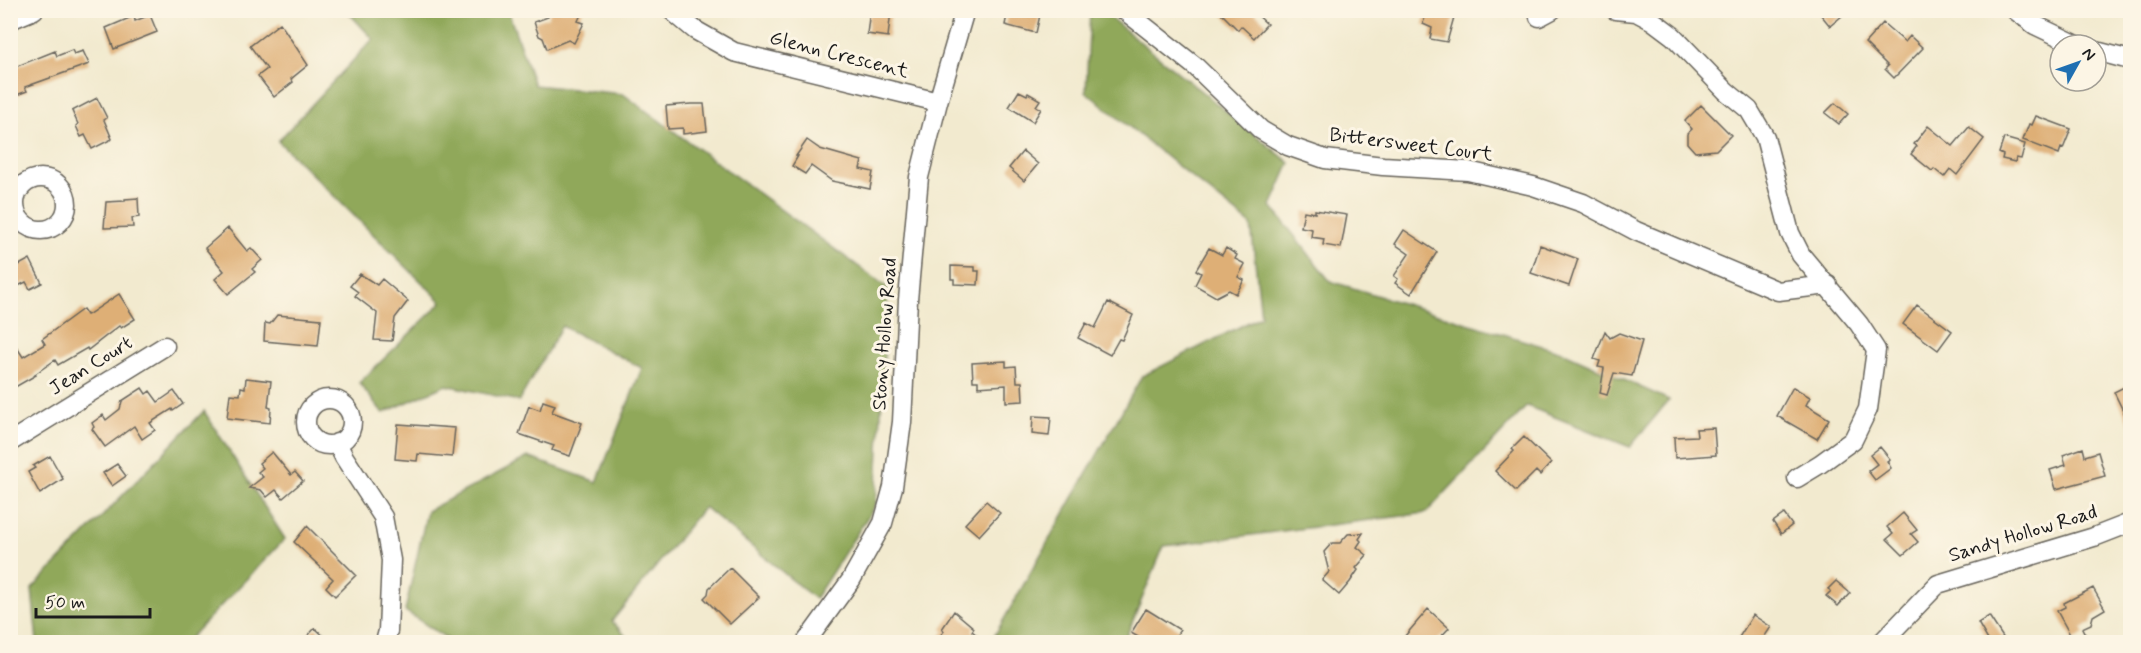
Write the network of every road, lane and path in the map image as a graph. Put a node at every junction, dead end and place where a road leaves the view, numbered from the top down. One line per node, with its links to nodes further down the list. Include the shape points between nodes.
1 (34, 10): 7 (street)
2 (671, 10): 11 (street, Glenn Crescent, via 695,30 734,52)
3 (965, 10): 11 (street, Stony Hollow Road)
4 (1124, 10): 12 (street, Bittersweet Court, via 1196,67 1261,130 1288,146 1325,159 1468,171 1533,186 1583,203 1636,231 1778,291)
5 (1615, 10): 12 (street, via 1636,12 1653,21 1749,110 1765,137 1790,233 1801,255)
6 (2015, 10): 8 (street)
7 (10, 20)
8 (2051, 33)
9 (2108, 54): 10 (street)
10 (2130, 60)
11 (938, 102): 19 (street, Stony Hollow Road, via 919,177 902,422 893,487 883,523 851,580)
12 (1828, 285): 16 (street, via 1876,350 1873,384 1868,409 1853,440)
13 (165, 346): 14 (street, Jean Court)
14 (10, 442)
15 (338, 443): 18 (street, via 383,517 391,560 388,631)
16 (1797, 478)
17 (2130, 523): 20 (street, Sandy Hollow Road, via 1938,584)
18 (384, 642)
19 (806, 642)
20 (1882, 642)

